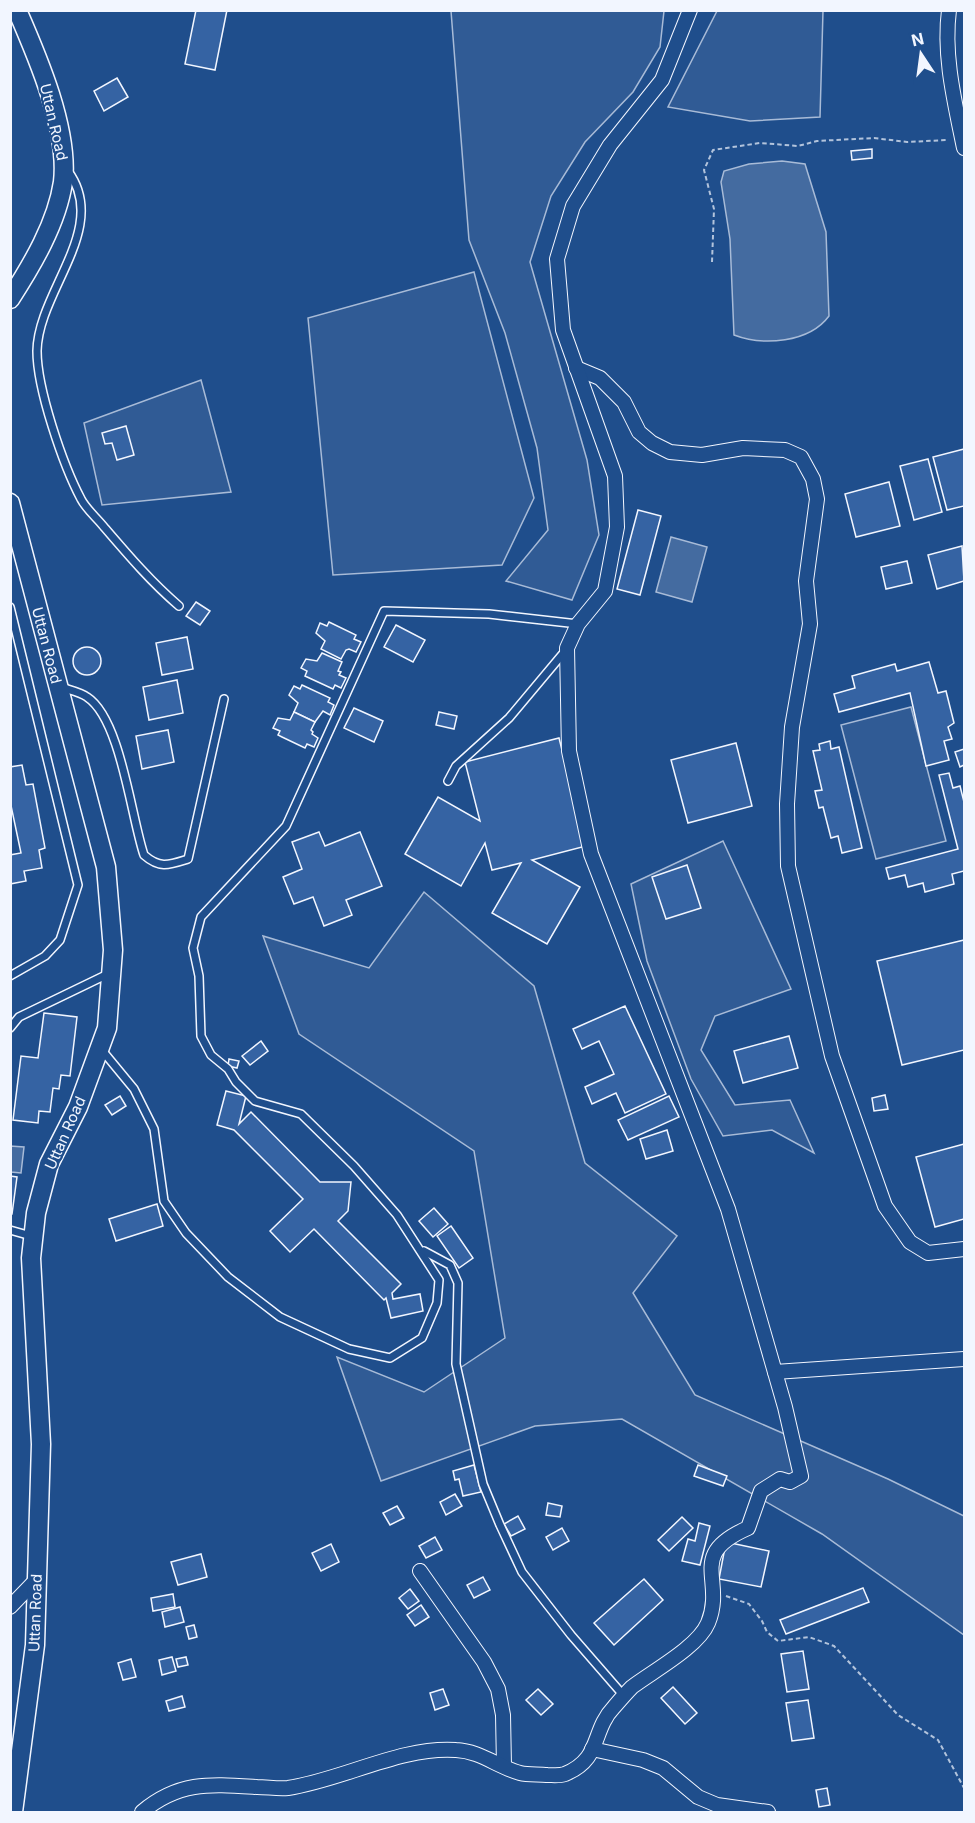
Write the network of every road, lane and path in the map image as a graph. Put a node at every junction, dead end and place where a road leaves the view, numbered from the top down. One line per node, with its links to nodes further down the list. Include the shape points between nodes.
1 (17, 10): 5 (main road, Uttan Road, via 41,69)
2 (690, 10): 8 (street, via 662,80 610,145 573,206 557,259 563,330)
3 (949, 10): 4 (street, via 951,84)
4 (964, 143): 6 (path, via 874,138 798,146 760,143 713,150 704,170 714,209)
5 (64, 166): 7 (main road, Uttan Road, via 56,209 41,245); 11 (lane, via 78,185 81,200 79,226 47,306 37,350 46,408 81,500 151,583)
6 (712, 262)
7 (10, 299)
8 (576, 368): 13 (street, via 615,476 617,527 605,591); 24 (street, via 600,378 624,402 639,432 670,452 702,455 743,448 785,450 801,458 813,479 817,499 806,581 810,624 792,727 788,866 832,1056 885,1206 910,1242 928,1253)
9 (10, 503): 10 (main road, Uttan Road)
10 (13, 526): 15 (main road, Uttan Road)
11 (179, 606)
12 (10, 607): 19 (lane, via 78,885 60,940 45,956)
13 (578, 624): 14 (street); 25 (lane, via 489,614 384,611 286,826 201,917 193,948 199,976 201,1035 212,1055 255,1101 301,1114 376,1190)
14 (567, 648): 17 (lane, via 509,718 456,766); 27 (street, via 569,751 591,854 728,1209)
15 (59, 686): 16 (lane, via 87,697 100,710 116,744 144,855 155,865 168,866 188,859); 18 (main road, Uttan Road, via 106,867)
16 (224, 699)
17 (448, 781)
18 (113, 972): 20 (lane, via 19,1017); 21 (main road, Uttan Road, via 107,1028)
19 (10, 976)
20 (10, 1028)
21 (100, 1048): 23 (main road, Uttan Road, via 78,1107 49,1164); 25 (lane, via 134,1089 154,1129 164,1201 186,1233 228,1276 280,1317 349,1349 390,1358 422,1338 437,1303 440,1280)
22 (10, 1230): 23 (lane)
23 (33, 1236): 29 (main road, Uttan Road, via 41,1444)
24 (964, 1249)
25 (422, 1250): 32 (lane, via 450,1265 458,1283 456,1364 483,1484 500,1526 522,1572)
26 (964, 1359): 27 (street)
27 (775, 1372): 30 (street, via 801,1476 790,1482 780,1479 761,1491 748,1528 727,1538 716,1550 711,1568)
28 (420, 1571): 34 (street, via 484,1662 498,1689 503,1714)
29 (37, 1579): 31 (street); 36 (main road, Uttan Road, via 35,1645)
30 (712, 1592): 32 (street, via 708,1623 694,1641); 35 (path, via 749,1604 767,1632 778,1641 809,1637 834,1646 898,1715 938,1740)
31 (10, 1607)
32 (624, 1696): 33 (street, via 609,1712)
33 (592, 1749): 34 (street, via 584,1765 562,1776 521,1773); 38 (street, via 663,1768 698,1797 717,1805)
34 (504, 1766): 37 (street, via 456,1750 399,1756 287,1788 226,1785 179,1789 160,1797)
35 (964, 1788)
36 (13, 1812)
37 (142, 1812)
38 (768, 1812)

